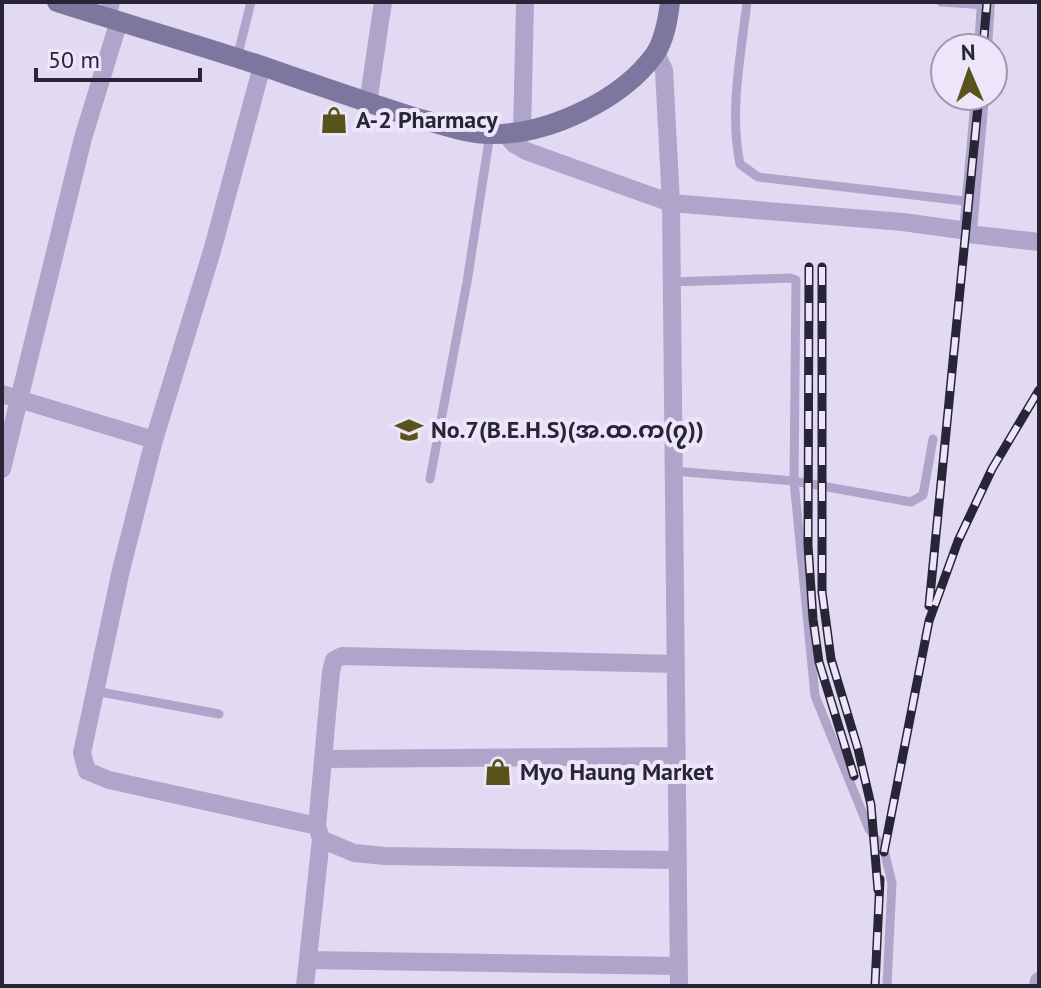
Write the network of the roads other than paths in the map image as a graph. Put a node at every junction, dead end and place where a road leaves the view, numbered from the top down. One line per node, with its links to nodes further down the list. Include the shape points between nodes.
1 (57, 2): 9 (street)
2 (251, 2): 12 (lane)
3 (383, 2): 14 (street)
4 (525, 2): 16 (street)
5 (670, 2): 11 (street)
6 (747, 2): 17 (lane, via 737,97 735,144 740,164 758,177)
7 (941, 2): 8 (lane)
8 (986, 4): 10 (street)
9 (112, 14): 12 (street); 22 (street)
10 (984, 32)
11 (656, 53): 16 (street, via 588,111); 18 (street, via 664,70)
12 (237, 58): 13 (street)
13 (262, 66): 14 (street); 24 (street)
14 (368, 103): 16 (street, via 461,130)
15 (979, 112): 17 (street)
16 (506, 133): 18 (street, via 526,151); 27 (lane, via 467,282)
17 (973, 202): 19 (street)
18 (671, 203): 19 (street); 21 (street)
19 (968, 231): 20 (street)
20 (1039, 242)
21 (671, 282): 26 (street); 28 (lane, via 796,280)
22 (11, 396): 24 (street); 25 (street)
23 (933, 439): 28 (lane, via 923,495 911,502)
24 (154, 440): 30 (street)
25 (2, 469)
26 (673, 471): 28 (lane); 29 (street)
27 (430, 479)
28 (794, 481): 40 (lane, via 815,696 863,817 884,850 892,883)
29 (676, 664): 32 (street); 33 (street, via 342,656 332,665)
30 (95, 691): 31 (lane); 34 (street, via 82,753 87,771)
31 (219, 714)
32 (677, 756): 33 (street); 35 (street)
33 (325, 759): 34 (street)
34 (319, 832): 35 (street, via 354,853 385,856); 36 (street)
35 (678, 860): 37 (street)
36 (308, 960): 37 (street); 38 (street)
37 (679, 966): 39 (street)
38 (305, 986)
39 (679, 986)
40 (887, 986)

